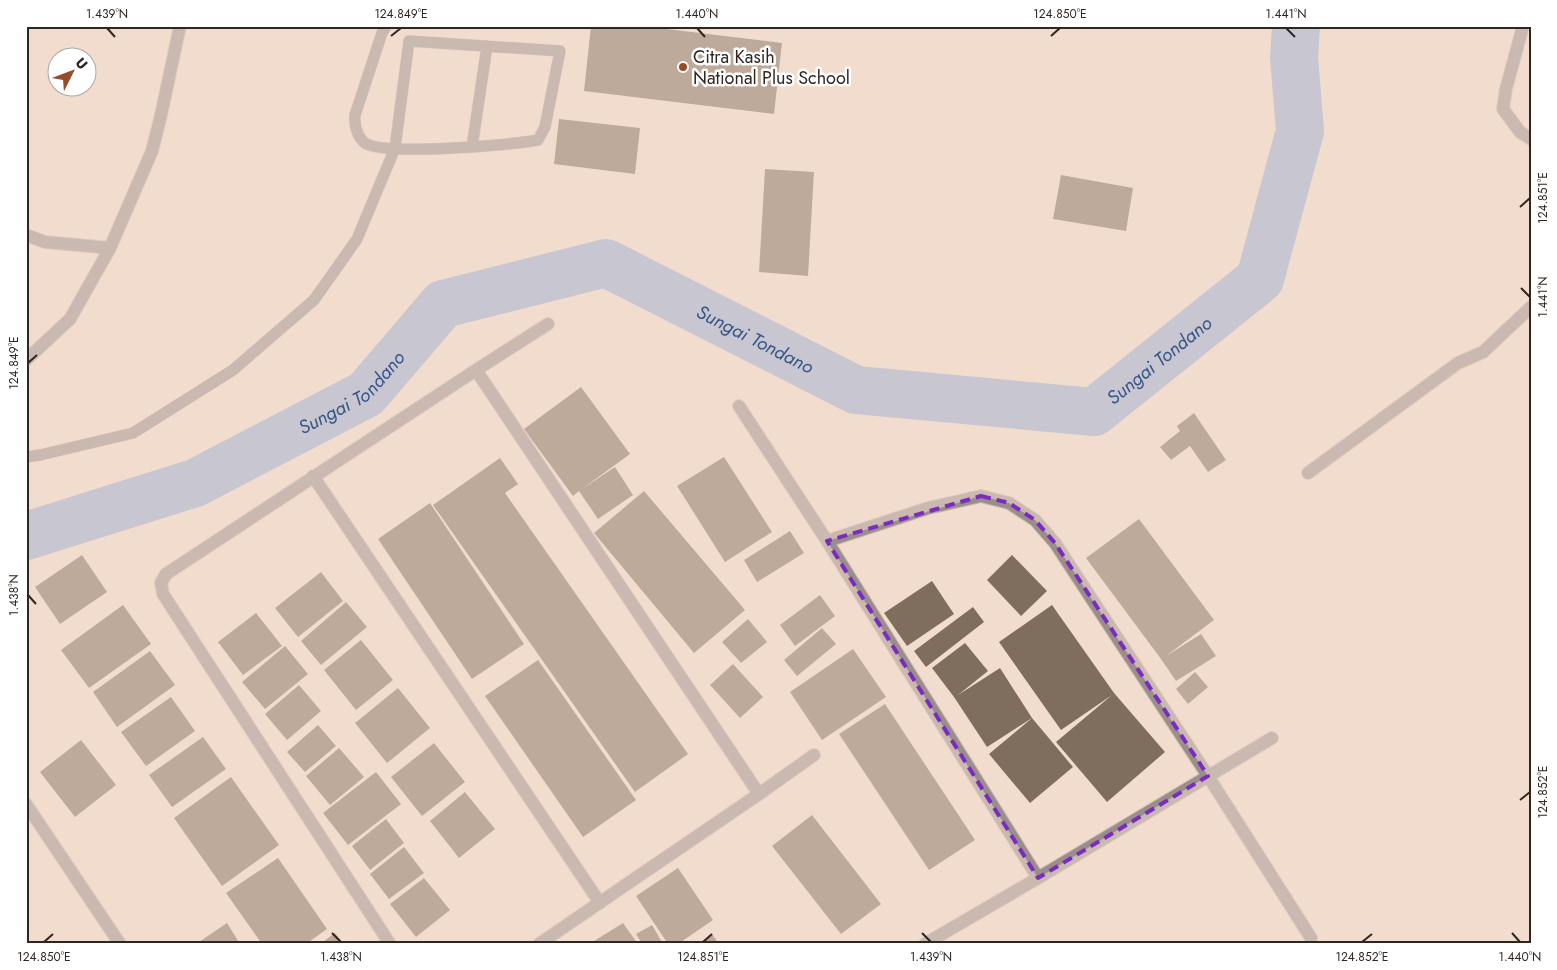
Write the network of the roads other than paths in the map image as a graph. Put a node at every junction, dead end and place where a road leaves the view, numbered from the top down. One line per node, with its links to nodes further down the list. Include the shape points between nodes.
1 (180, 26): 9 (street, via 152,151)
2 (386, 26): 7 (lane, via 355,121 358,134 365,143)
3 (1523, 26): 5 (street, via 1503,109 1520,132)
4 (487, 46): 6 (lane); 6 (lane, via 560,51 545,127 538,140); 7 (lane, via 409,41)
5 (1531, 139)
6 (472, 147): 7 (lane)
7 (395, 148): 15 (lane, via 357,239 314,300 233,370 133,432)
8 (26, 235): 9 (street, via 45,242)
9 (110, 248): 12 (street, via 70,319)
10 (1531, 307): 16 (street, via 1483,352 1458,363)
11 (548, 324): 13 (street)
12 (26, 360)
13 (476, 370): 17 (street); 22 (street)
14 (739, 406): 18 (street)
15 (26, 457)
16 (1308, 473)
17 (313, 476): 25 (street); 29 (street, via 166,574 161,583 163,594)
18 (827, 540): 21 (street, via 965,499 981,496 1010,503 1035,520 1055,543); 24 (street)
19 (1272, 738): 21 (street)
20 (814, 755): 22 (street)
21 (1208, 776): 24 (street); 26 (street)
22 (759, 794): 25 (street)
23 (26, 804): 28 (street)
24 (1038, 878): 27 (street)
25 (600, 903): 30 (street)
26 (1311, 938)
27 (929, 943)
28 (120, 944)
29 (390, 944)
30 (539, 944)

